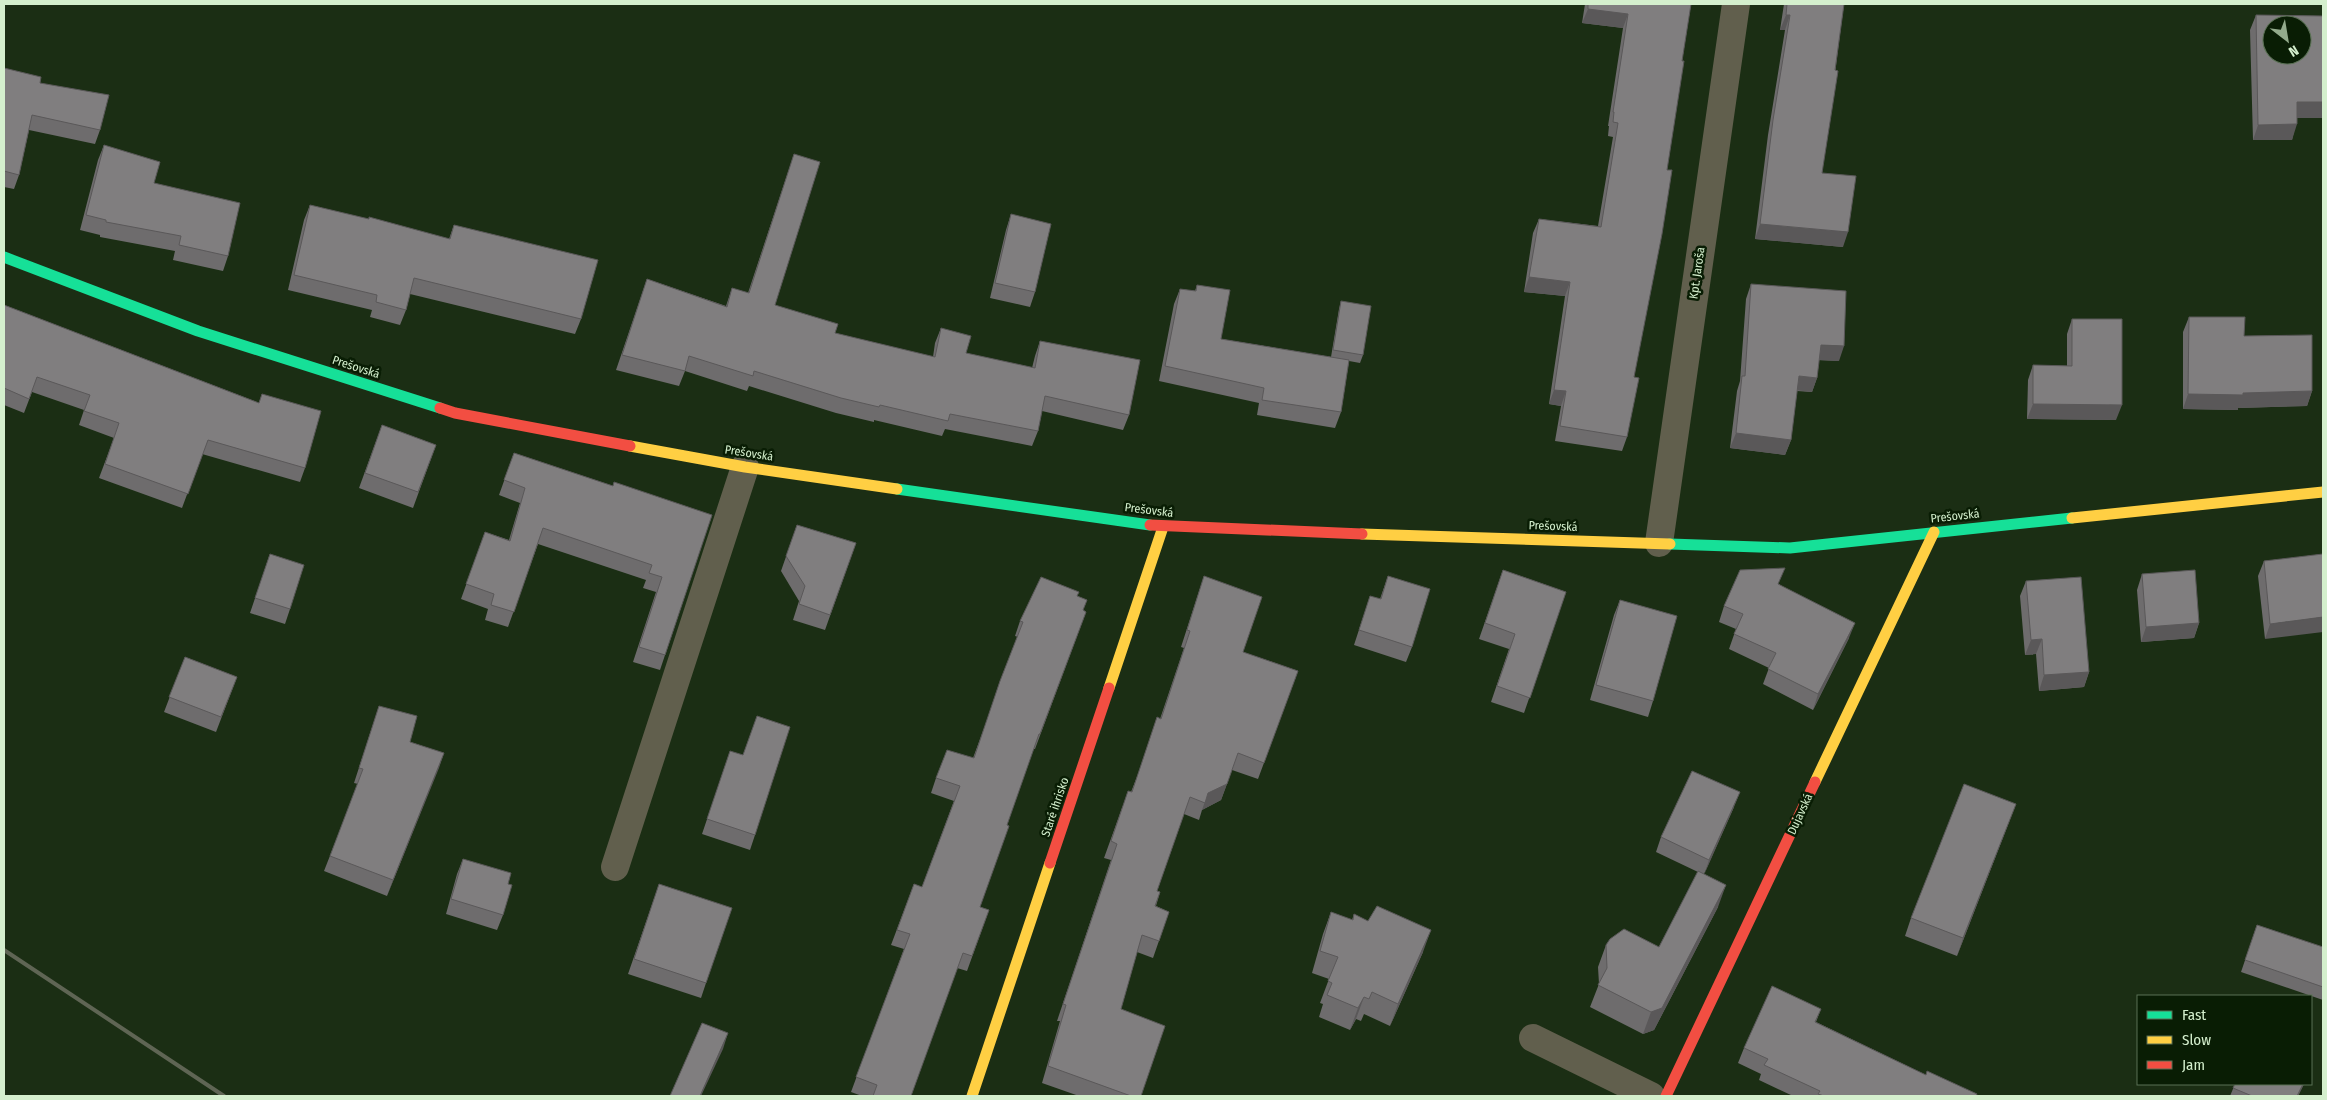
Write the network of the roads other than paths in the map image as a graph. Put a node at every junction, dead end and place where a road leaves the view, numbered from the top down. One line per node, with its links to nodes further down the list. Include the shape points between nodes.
1 (1736, 4): 7 (street, Kpt. Jaroša)
2 (4, 257): 3 (street, Prešovská, via 198,331 455,413)
3 (744, 467): 5 (street, Prešovská); 8 (street)
4 (2323, 492): 6 (street, Prešovská)
5 (1163, 527): 7 (street, Prešovská); 10 (street, Staré ihrisko)
6 (1934, 532): 7 (street, Prešovská, via 1790,548); 12 (street, Dujavská)
7 (1659, 543)
8 (616, 867)
9 (1533, 1038): 11 (street)
10 (972, 1096)
11 (1651, 1096)
12 (1666, 1096)

